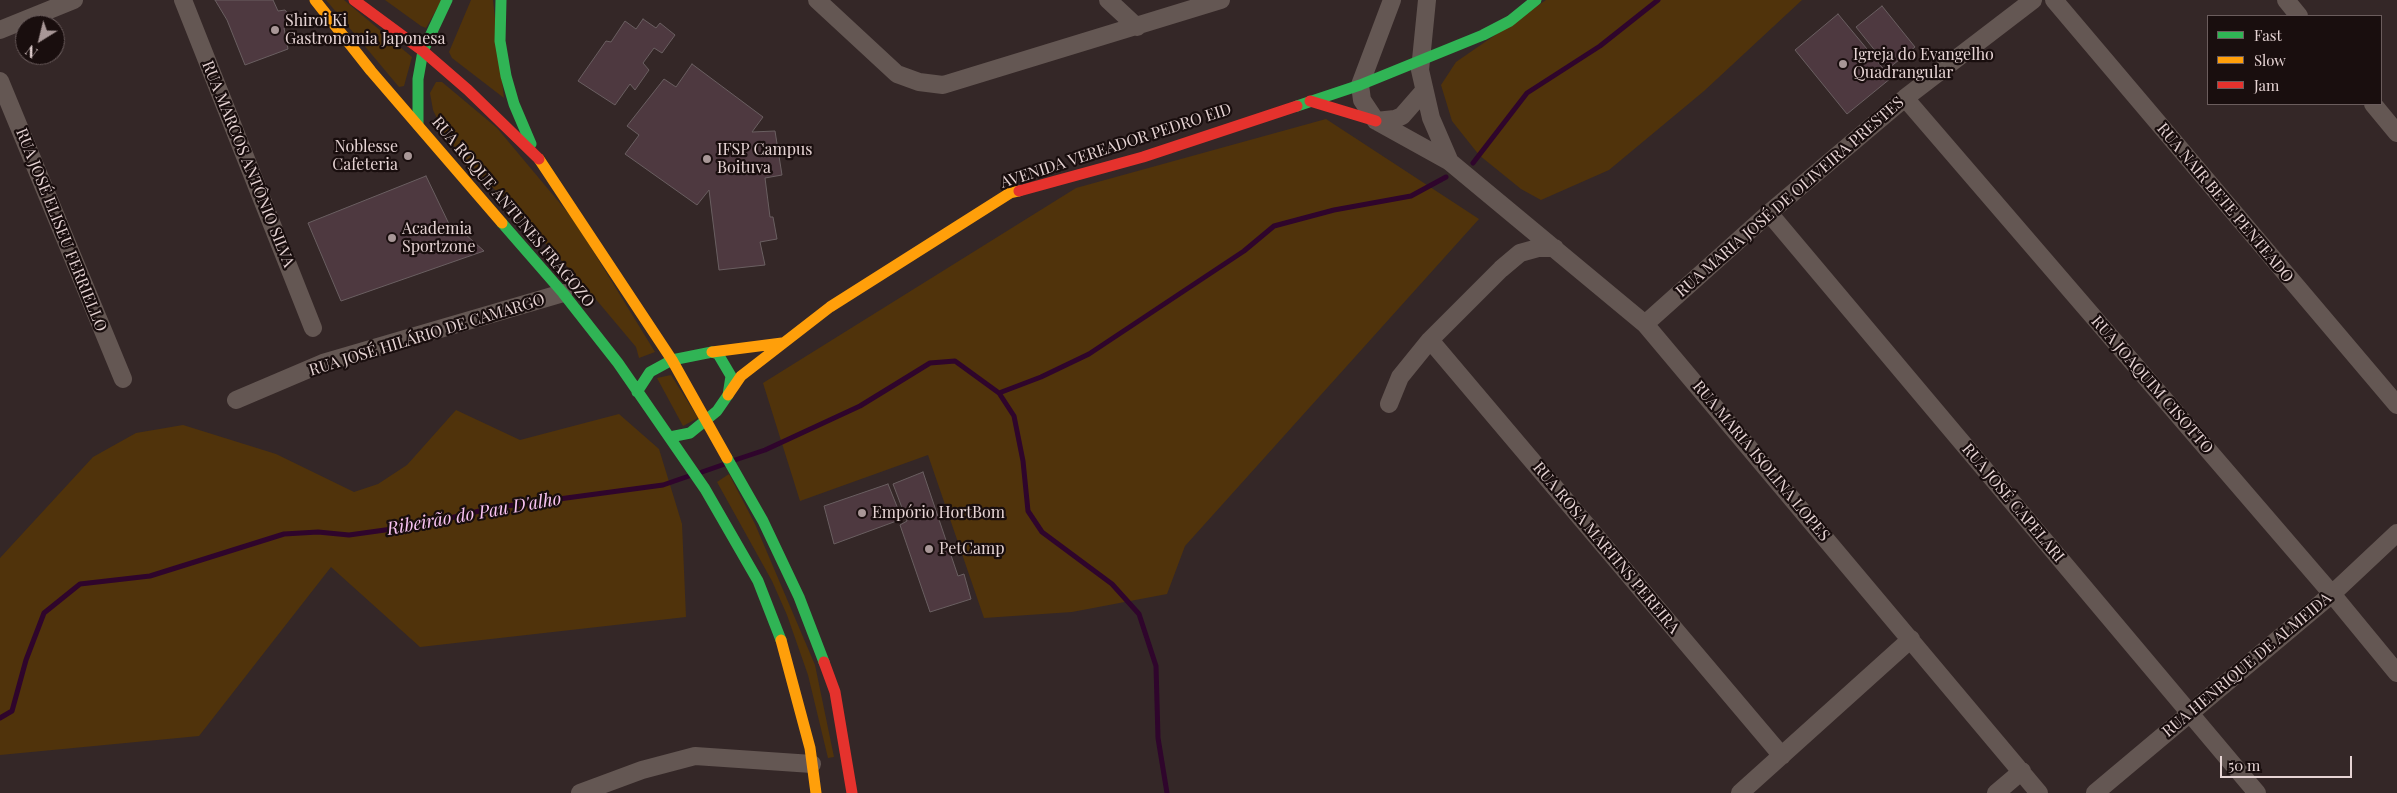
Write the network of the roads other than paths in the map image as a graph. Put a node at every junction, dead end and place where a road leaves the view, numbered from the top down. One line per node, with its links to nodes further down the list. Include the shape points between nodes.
1 (74, 0): 18 (street)
2 (183, 0): 36 (street, RUA MARCOS ANTÔNIO SILVA)
3 (315, 0): 28 (main road, RUA ROQUE ANTUNES FRAGOZO)
4 (354, 0): 19 (main road)
5 (446, 0): 19 (main road)
6 (501, 0): 30 (main road, via 500,41 508,84 525,132)
7 (817, 0): 17 (street, via 897,74 919,82 943,85)
8 (1108, 0): 17 (street)
9 (1220, 0): 17 (street)
10 (1392, 0): 22 (street)
11 (1427, 0): 20 (street, RUA MARIA ISOLINA LOPES)
12 (1536, 0): 20 (main road, AVENIDA VEREADOR PEDRO EID, via 1510,21)
13 (2033, 0): 24 (street, RUA MARIA JOSÉ DE OLIVEIRA PRESTES)
14 (2054, 0): 46 (street, RUA NAIR BETE PENTEADO)
15 (2286, 0): 16 (street)
16 (2298, 15)
17 (1137, 26)
18 (0, 30)
19 (423, 51): 28 (main road, via 418,79); 30 (main road)
20 (1420, 61): 22 (main road, AVENIDA VEREADOR PEDRO EID); 23 (street, RUA MARIA ISOLINA LOPES)
21 (0, 81): 41 (street, RUA JOSÉ ELISEU FERRIELLO)
22 (1360, 85): 25 (main road, AVENIDA VEREADOR PEDRO EID); 27 (street, via 1362,100)
23 (1423, 92): 27 (street, via 1402,116 1395,120); 31 (street, RUA MARIA ISOLINA LOPES, via 1438,138)
24 (1905, 98): 32 (street, RUA MARIA JOSÉ DE OLIVEIRA PRESTES); 50 (street, RUA JOAQUIM CISOTTO)
25 (1310, 101): 27 (main road); 38 (main road, AVENIDA VEREADOR PEDRO EID, via 1143,157 1010,193 830,307)
26 (2373, 105): 29 (street)
27 (1376, 121): 31 (street, RUA MARIA ISOLINA LOPES)
28 (418, 125): 34 (main road, RUA ROQUE ANTUNES FRAGOZO)
29 (2397, 133)
30 (539, 159): 40 (main road)
31 (1450, 162): 33 (street, RUA MARIA ISOLINA LOPES)
32 (1769, 213): 35 (street, RUA MARIA JOSÉ DE OLIVEIRA PRESTES); 53 (street, RUA JOSÉ CAPELARI)
33 (1556, 248): 35 (street, RUA MARIA ISOLINA LOPES); 37 (street, via 1520,253)
34 (563, 293): 42 (main road, RUA ROQUE ANTUNES FRAGOZO); 44 (street, RUA JOSÉ HILÁRIO DE CAMARGO, via 323,363)
35 (1645, 324): 51 (street, RUA MARIA ISOLINA LOPES)
36 (313, 328)
37 (1430, 340): 45 (street, via 1400,377); 54 (street, RUA ROSA MARTINS PEREIRA)
38 (783, 343): 39 (main road); 43 (main road, AVENIDA VEREADOR PEDRO EID, via 741,376)
39 (712, 352): 40 (main road); 43 (main road, via 718,354 731,376)
40 (672, 360): 42 (main road, via 650,372); 47 (main road)
41 (123, 379)
42 (637, 392): 48 (main road, RUA ROQUE ANTUNES FRAGOZO)
43 (728, 395): 47 (main road, AVENIDA VEREADOR PEDRO EID)
44 (236, 400)
45 (1389, 404)
46 (2397, 405)
47 (706, 422): 48 (main road, via 690,433); 59 (main road, via 782,558 835,692)
48 (670, 437): 55 (main road, RUA ROQUE ANTUNES FRAGOZO, via 706,489 758,581 784,652)
49 (2397, 533): 50 (street, RUA HENRIQUE DE ALMEIDA)
50 (2332, 594): 52 (street, RUA JOAQUIM CISOTTO); 53 (street, RUA HENRIQUE DE ALMEIDA)
51 (1911, 639): 54 (street); 56 (street, RUA MARIA ISOLINA LOPES)
52 (2397, 673)
53 (2190, 713): 63 (street, RUA HENRIQUE DE ALMEIDA); 64 (street, RUA JOSÉ CAPELARI)
54 (1782, 756): 60 (street)
55 (812, 764): 57 (street, via 695,756 642,770); 58 (main road, RUA ROQUE ANTUNES FRAGOZO)
56 (2022, 772): 61 (street); 62 (street, RUA MARIA ISOLINA LOPES)
57 (580, 793)
58 (816, 793)
59 (852, 793)
60 (1740, 793)
61 (1996, 793)
62 (2039, 793)
63 (2095, 793)
64 (2257, 793)

